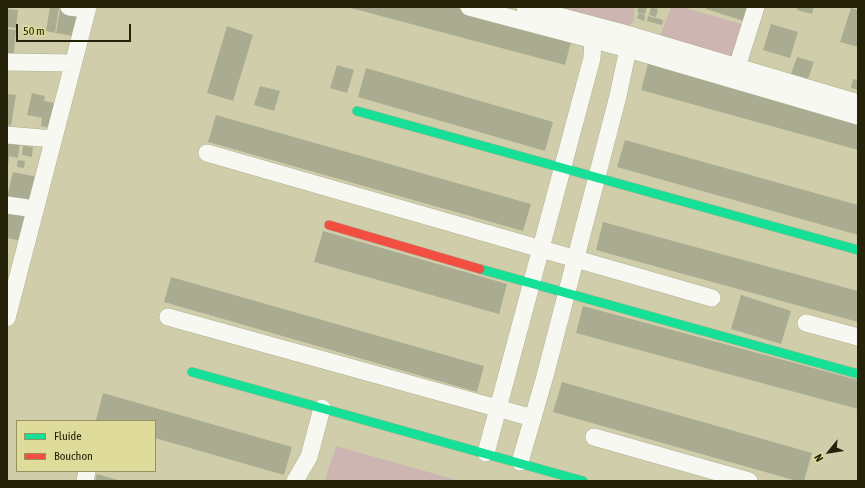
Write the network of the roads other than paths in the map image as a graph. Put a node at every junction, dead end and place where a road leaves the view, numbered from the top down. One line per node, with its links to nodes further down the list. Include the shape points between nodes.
1 (69, 7): 5 (street)
2 (469, 7): 6 (street)
3 (525, 7): 10 (street)
4 (756, 7): 10 (street)
5 (88, 8): 9 (street)
6 (593, 41): 7 (street); 17 (street, via 592,58)
7 (628, 49): 13 (street); 18 (street)
8 (7, 62): 9 (street)
9 (72, 63): 15 (street)
10 (737, 67): 11 (street)
11 (858, 103)
12 (358, 110): 17 (street)
13 (858, 116)
14 (7, 135): 15 (street)
15 (53, 139): 20 (street)
16 (206, 153): 22 (street)
17 (562, 167): 18 (street); 22 (street)
18 (597, 178): 23 (street); 24 (street)
19 (7, 205): 20 (street)
20 (35, 209): 25 (street)
21 (329, 224): 26 (street)
22 (541, 248): 24 (street); 26 (street)
23 (858, 250)
24 (575, 260): 27 (street); 28 (street)
25 (12, 278): 30 (street)
26 (531, 284): 27 (street); 36 (street)
27 (566, 294): 34 (street); 37 (street)
28 (712, 298)
29 (168, 317): 36 (street)
30 (7, 318)
31 (806, 323): 32 (street)
32 (858, 337)
33 (192, 372): 35 (street)
34 (858, 374)
35 (322, 408): 39 (street); 41 (street, via 309,457)
36 (498, 408): 37 (street); 39 (street)
37 (533, 418): 40 (street)
38 (594, 437): 43 (street)
39 (486, 453): 40 (street)
40 (520, 462): 42 (street)
41 (295, 481)
42 (583, 481)
43 (749, 481)

